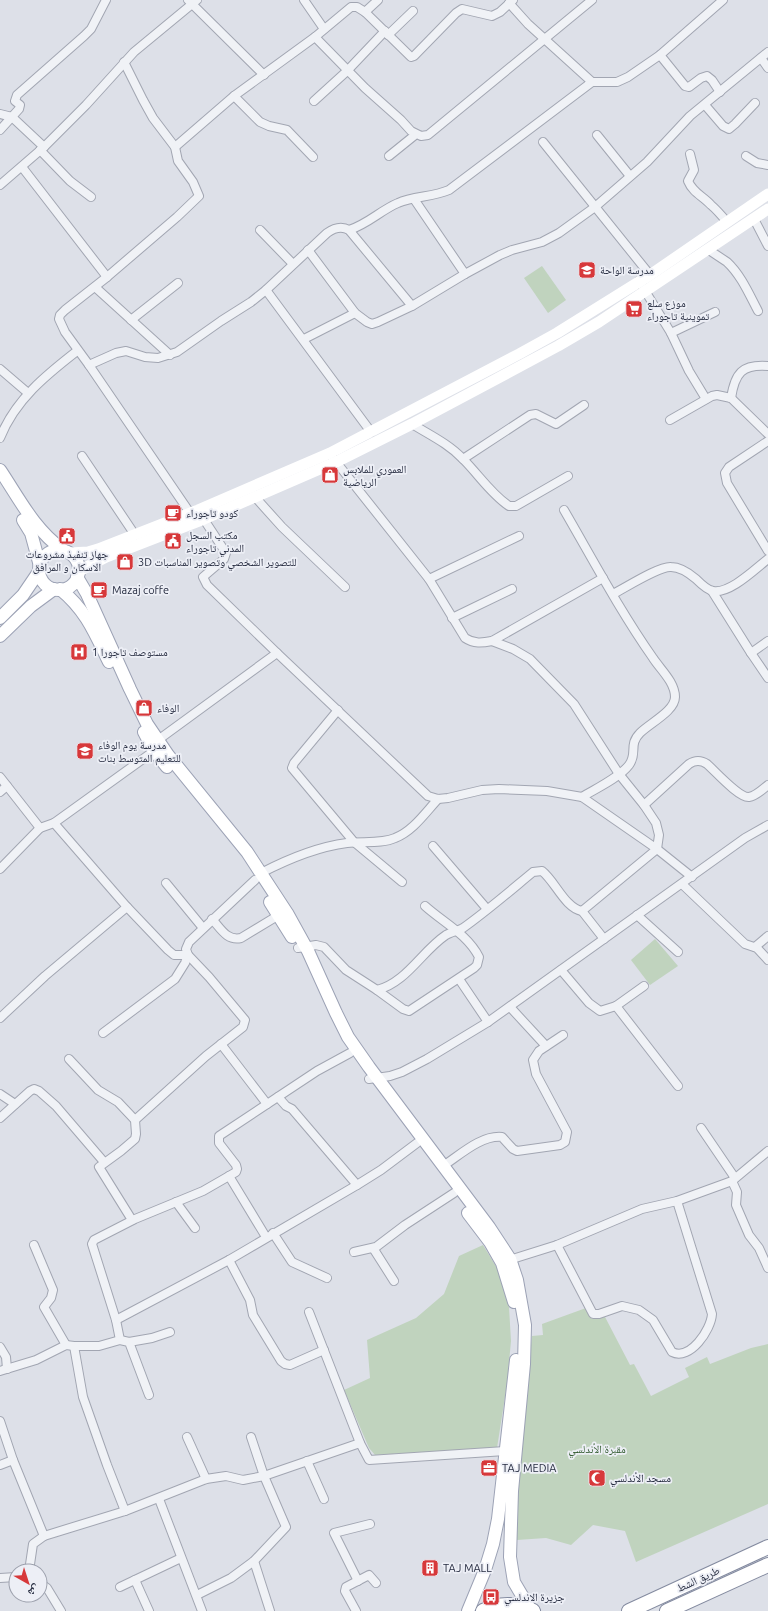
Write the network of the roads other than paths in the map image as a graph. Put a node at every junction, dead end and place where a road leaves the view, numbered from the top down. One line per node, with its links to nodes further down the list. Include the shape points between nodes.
1 (106, 0): 28 (street, via 84,36 17,95 15,101 20,105)
2 (304, 0): 10 (street)
3 (378, 0): 8 (street)
4 (592, 0): 13 (street)
5 (723, 0): 15 (street)
6 (192, 2): 17 (street); 20 (street)
7 (511, 2): 11 (street, via 492,16 462,9 410,57); 13 (street)
8 (365, 12): 10 (street, via 357,7 351,7); 11 (street)
9 (413, 12): 11 (street)
10 (324, 29): 12 (street)
11 (387, 33): 19 (street)
12 (315, 37): 19 (street); 20 (street)
13 (545, 39): 21 (street); 30 (street, via 428,135)
14 (768, 52): 16 (street)
15 (660, 55): 21 (street, via 628,77 616,82); 22 (street, via 684,86 689,87 707,76)
16 (761, 58): 18 (street); 22 (street)
17 (124, 62): 33 (street, via 153,118); 34 (street, via 86,105)
18 (768, 68)
19 (347, 71): 24 (street); 30 (street)
20 (264, 75): 23 (street)
21 (592, 82): 45 (street, via 449,190)
22 (720, 92): 26 (street)
23 (234, 96): 33 (street); 38 (street, via 260,122 287,130)
24 (314, 101)
25 (755, 103): 26 (street, via 729,129 723,126)
26 (705, 105): 41 (street, via 690,116 647,162)
27 (0, 114): 28 (street)
28 (12, 117): 29 (street); 34 (street)
29 (0, 130)
30 (416, 135): 36 (street)
31 (597, 136): 41 (street)
32 (543, 142): 46 (street)
33 (175, 147): 58 (street, via 178,162 193,182 199,196)
34 (42, 148): 40 (street); 44 (street, via 70,181)
35 (690, 154): 49 (street, via 694,170 688,181 690,185)
36 (389, 156)
37 (746, 156): 39 (street, via 764,166)
38 (312, 157)
39 (768, 165)
40 (22, 167): 42 (street); 58 (street)
41 (630, 176): 46 (street)
42 (0, 186)
43 (768, 194): 49 (main road)
44 (91, 197)
45 (414, 199): 51 (street, via 397,203 368,222); 56 (street)
46 (595, 207): 56 (street, via 550,238 512,250); 57 (street)
47 (768, 209): 48 (main road)
48 (754, 218): 52 (street); 54 (main road)
49 (727, 222): 57 (main road)
50 (260, 230): 55 (street)
51 (349, 230): 53 (street, via 333,229); 64 (street)
52 (768, 246)
53 (308, 250): 55 (street); 66 (street)
54 (709, 250): 63 (main road); 65 (street, via 732,269)
55 (293, 264): 62 (street)
56 (465, 274): 64 (street)
57 (650, 274): 59 (main road)
58 (107, 277): 61 (street)
59 (639, 281): 63 (street); 82 (main road, via 558,333)
60 (178, 283): 68 (street)
61 (95, 287): 68 (street); 71 (street, via 60,314 60,324)
62 (266, 290): 70 (street); 72 (street, via 196,340)
63 (646, 292): 69 (street); 81 (main road, via 558,346)
64 (412, 306): 66 (street, via 372,324 362,320)
65 (758, 310)
66 (355, 312): 70 (street)
67 (715, 312): 69 (street)
68 (131, 320): 72 (street)
69 (671, 333): 78 (street, via 688,372)
70 (304, 339): 82 (street)
71 (77, 351): 73 (street); 76 (street)
72 (170, 355): 73 (street, via 158,358 126,351)
73 (89, 365): 95 (street)
74 (768, 366): 77 (street, via 755,365 739,374 733,384)
75 (0, 369): 76 (street)
76 (28, 393): 84 (street, via 10,418)
77 (731, 398): 78 (street, via 718,395); 83 (street)
78 (706, 399): 80 (street)
79 (584, 405): 88 (street, via 556,424 536,414 530,415)
80 (670, 420)
81 (412, 424): 88 (street, via 447,445); 89 (main road)
82 (371, 432): 86 (main road)
83 (768, 434)
84 (0, 438)
85 (768, 441): 98 (street, via 729,467 725,473 727,483)
86 (330, 453): 89 (street); 95 (main road)
87 (82, 456): 96 (street)
88 (463, 459): 91 (street, via 509,506 516,506)
89 (336, 462): 93 (main road); 104 (street)
90 (0, 470): 99 (main road, via 37,528)
91 (568, 476)
92 (0, 485): 101 (main road, via 31,533)
93 (255, 497): 95 (main road); 105 (street, via 282,527)
94 (564, 510): 103 (street)
95 (197, 514): 96 (main road); 102 (main road, via 106,557); 115 (street, via 226,553 224,559 203,577 203,580)
96 (135, 535): 99 (main road, via 88,552)
97 (519, 536): 104 (street)
98 (768, 551)
99 (67, 552): 101 (main road, via 51,552 46,555); 102 (main road, via 78,564)
100 (768, 559): 108 (street, via 732,586 721,591)
101 (40, 568): 106 (main road, via 44,582); 110 (main road, via 24,595)
102 (78, 574): 106 (main road, via 70,586); 117 (main road)
103 (603, 578): 109 (street); 113 (street)
104 (429, 580): 111 (street)
105 (345, 587)
106 (57, 589): 112 (main road, via 31,606); 117 (main road, via 72,598)
107 (512, 590): 111 (street)
108 (712, 591): 109 (street, via 681,569 664,567); 116 (street)
109 (613, 594): 121 (street, via 638,638 670,682 675,697 670,708 635,739 634,756 629,766)
110 (0, 618)
111 (452, 618): 113 (street, via 465,638 471,642)
112 (0, 636)
113 (492, 641): 121 (street, via 530,659 554,682 574,704)
114 (768, 641): 116 (street)
115 (277, 653): 119 (street); 120 (street)
116 (751, 653): 118 (street)
117 (109, 654): 120 (main road)
118 (768, 678)
119 (338, 710): 127 (street, via 420,789 428,796); 132 (street, via 292,768)
120 (156, 745): 129 (street); 136 (main road, via 168,755 247,852)
121 (619, 774): 126 (street); 128 (street)
122 (0, 776): 124 (street)
123 (768, 785): 128 (street, via 753,796 745,796 707,764 696,761 689,764)
124 (7, 786): 125 (street); 131 (street)
125 (0, 792)
126 (582, 797): 127 (street, via 547,791 498,789); 134 (street)
127 (438, 799): 132 (street, via 397,838 388,841)
128 (644, 805): 134 (street, via 656,823 659,839)
129 (54, 824): 131 (street); 142 (street)
130 (768, 825): 137 (street, via 745,838)
131 (40, 828): 135 (street)
132 (354, 842): 136 (street, via 319,848 283,862); 138 (street)
133 (433, 846): 143 (street)
134 (657, 849): 137 (street); 144 (street)
135 (0, 869)
136 (258, 876): 145 (main road); 147 (street); 152 (main road, via 287,913)
137 (692, 877): 140 (street)
138 (402, 882)
139 (166, 883): 148 (street)
140 (682, 884): 146 (street); 153 (street, via 745,944)
141 (425, 906): 149 (street)
142 (127, 907): 155 (street, via 172,954); 163 (street, via 45,976)
143 (487, 909): 144 (street, via 538,870 546,874 577,910); 149 (street)
144 (582, 911): 151 (street)
145 (278, 915): 147 (street, via 241,938 234,939); 152 (main road)
146 (637, 915): 151 (street); 154 (street)
147 (212, 919): 148 (street)
148 (204, 928): 155 (street, via 189,942 186,949)
149 (458, 931): 158 (street, via 480,957 478,965); 160 (street, via 447,935 401,977 384,989)
150 (768, 936): 153 (street)
151 (604, 939): 157 (street)
152 (302, 947): 160 (street, via 316,944 324,946 346,970); 169 (main road, via 340,1037); 171 (main road, via 348,1036)
153 (755, 947): 156 (street)
154 (678, 952)
155 (188, 955): 165 (street, via 175,979); 167 (street, via 209,976 244,1020 243,1026)
156 (768, 960)
157 (562, 970): 161 (street, via 589,1003 598,1010 603,1011); 162 (street)
158 (459, 978): 160 (street, via 409,1010 403,1009); 164 (street)
159 (644, 986): 161 (street)
160 (376, 990)
161 (616, 1006): 172 (street)
162 (510, 1007): 164 (street); 168 (street)
163 (0, 1018)
164 (488, 1022): 171 (street, via 402,1072)
165 (103, 1033)
166 (563, 1035): 168 (street)
167 (221, 1044): 176 (street); 178 (street)
168 (546, 1046): 183 (street, via 535,1055 533,1064 567,1132 565,1142 560,1145 518,1151 502,1136 490,1137)
169 (350, 1053): 171 (main road); 174 (street)
170 (69, 1060): 178 (street, via 98,1090 118,1102)
171 (374, 1078): 180 (main road); 183 (main road)
172 (678, 1086)
173 (0, 1094): 175 (street)
174 (278, 1097): 176 (street); 186 (street, via 292,1109)
175 (16, 1104): 177 (street); 182 (street, via 30,1091 39,1091 56,1106)
176 (267, 1104): 184 (street, via 219,1136 219,1143 236,1165 236,1172)
177 (0, 1118)
178 (135, 1120): 182 (street, via 135,1139)
179 (701, 1128): 185 (street)
180 (417, 1143): 186 (street); 187 (main road)
181 (768, 1151): 185 (street)
182 (104, 1162): 190 (street, via 99,1168)
183 (443, 1166): 198 (main road, via 490,1227)
184 (229, 1176): 189 (street, via 203,1191); 192 (street)
185 (734, 1179): 188 (street); 199 (street, via 736,1205)
186 (357, 1185): 192 (street)
187 (454, 1192): 195 (street); 198 (main road)
188 (677, 1201): 194 (street, via 642,1209); 194 (street, via 712,1314 710,1324 702,1337 685,1353 672,1352 653,1320 639,1310 622,1306 593,1314)
189 (176, 1202): 190 (street); 191 (street)
190 (132, 1220): 203 (street, via 93,1242)
191 (195, 1228)
192 (270, 1235): 197 (street); 200 (street, via 292,1262)
193 (34, 1245): 207 (street, via 53,1290 44,1307)
194 (557, 1245): 198 (street)
195 (373, 1248): 196 (street); 201 (street)
196 (354, 1252)
197 (229, 1260): 203 (street); 209 (street, via 250,1300 253,1314 281,1361 290,1365)
198 (506, 1261): 210 (main road, via 517,1280 523,1308 525,1325)
199 (768, 1268)
200 (327, 1278)
201 (394, 1281)
202 (309, 1312): 209 (street)
203 (116, 1320): 205 (street)
204 (170, 1332): 206 (street)
205 (120, 1340): 206 (street); 207 (street, via 99,1346)
206 (129, 1342): 212 (street)
207 (70, 1346): 211 (street); 225 (street, via 83,1396)
208 (0, 1347): 211 (street, via 6,1357)
209 (324, 1350): 216 (street)
210 (520, 1362): 217 (main road); 239 (main road, via 510,1557 514,1582)
211 (3, 1370)
212 (149, 1394)
213 (0, 1421): 218 (street)
214 (187, 1437): 222 (street)
215 (251, 1437): 221 (street)
216 (360, 1443): 217 (street, via 371,1460); 219 (street)
217 (505, 1451): 245 (main road, via 502,1490 493,1544 486,1570)
218 (13, 1460): 220 (street); 227 (street)
219 (307, 1461): 221 (street); 224 (street)
220 (0, 1465)
221 (264, 1476): 222 (street, via 243,1480 226,1476); 230 (street, via 286,1525)
222 (206, 1479): 223 (street)
223 (159, 1499): 225 (street); 229 (street)
224 (324, 1500)
225 (125, 1511): 227 (street)
226 (370, 1524): 234 (street, via 334,1533)
227 (44, 1536): 231 (street, via 33,1544)
228 (768, 1547): 247 (highway, طريق الشط)
229 (181, 1558): 233 (street); 238 (street)
230 (254, 1561): 238 (street, via 231,1578); 243 (street)
231 (30, 1563)
232 (768, 1565): 248 (highway, طريق الشط)
233 (135, 1580): 236 (street); 241 (street)
234 (358, 1580): 235 (street, via 370,1575); 244 (street, via 345,1589)
235 (376, 1583)
236 (120, 1587)
237 (48, 1590): 240 (street)
238 (196, 1595): 242 (street)
239 (532, 1610): 246 (highway, via 511,1604)
240 (61, 1611)
241 (150, 1611)
242 (202, 1611)
243 (270, 1611)
244 (356, 1611)
245 (468, 1611)
246 (483, 1611)
247 (629, 1611)
248 (667, 1611)

